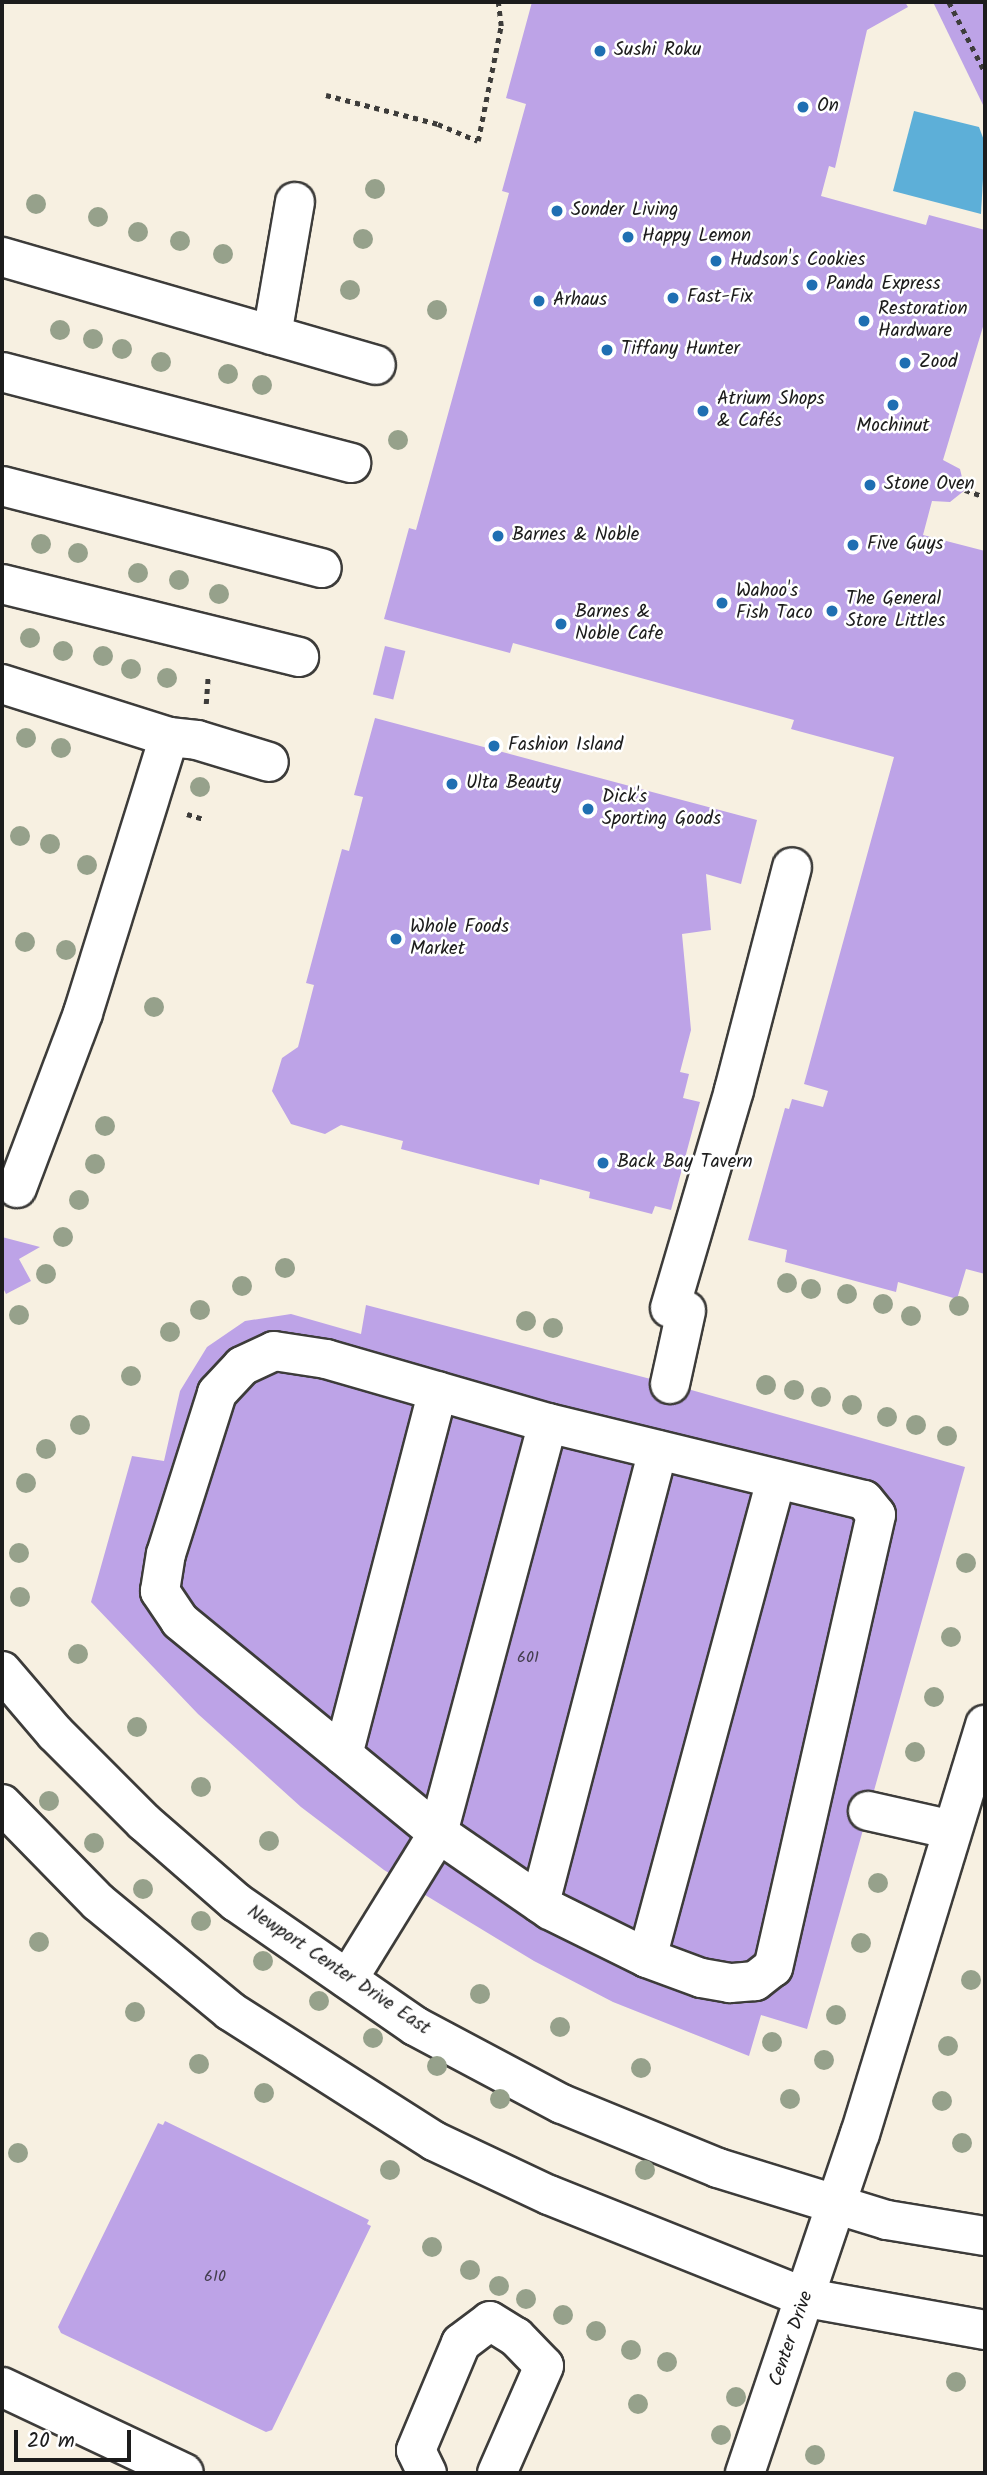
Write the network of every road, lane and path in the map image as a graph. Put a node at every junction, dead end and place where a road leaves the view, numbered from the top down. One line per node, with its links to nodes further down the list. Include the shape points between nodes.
1 (498, 2): 4 (path, via 501,26 478,141 438,124)
2 (949, 2): 3 (path)
3 (985, 72)
4 (326, 95)
5 (295, 202): 7 (main road)
6 (2, 257): 7 (main road)
7 (272, 335): 8 (main road)
8 (376, 365)
9 (2, 372): 10 (main road)
10 (351, 463)
11 (2, 486): 14 (main road)
12 (965, 490): 13 (path)
13 (985, 497)
14 (323, 568)
15 (2, 584): 16 (main road)
16 (299, 657)
17 (2, 684): 18 (main road)
18 (169, 737): 19 (main road); 21 (main road, via 83,1013)
19 (269, 762)
20 (792, 867): 22 (main road, via 678,1310)
21 (17, 1188)
22 (670, 1384)
23 (438, 1391): 24 (main road); 29 (main road); 29 (main road, via 326,1359 274,1351 242,1366 217,1393 166,1554 160,1591 180,1621)
24 (548, 1423): 25 (main road); 33 (main road)
25 (659, 1450): 26 (main road); 34 (main road)
26 (776, 1479): 35 (main road); 35 (main road, via 864,1500 876,1515 772,1967 755,1981 730,1983 701,1978)
27 (2, 1671): 36 (main road, Newport Center Drive East, via 55,1733 145,1822 236,1902)
28 (985, 1725): 32 (main road, Center Drive)
29 (343, 1755): 33 (main road)
30 (2, 1804): 39 (main road, via 97,1902 230,2011 434,2141 549,2195)
31 (868, 1811): 32 (main road)
32 (952, 1830): 37 (main road, Center Drive)
33 (438, 1833): 34 (main road); 36 (main road)
34 (540, 1903): 35 (main road)
35 (647, 1958)
36 (348, 1979): 37 (main road, Newport Center Drive East, via 415,2026 562,2104 718,2168)
37 (837, 2204): 38 (main road, Newport Center Drive East, via 887,2220); 39 (main road, Center Drive)
38 (985, 2236)
39 (807, 2298): 40 (main road); 45 (main road, Center Drive)
40 (985, 2330)
41 (2, 2387): 42 (main road)
42 (184, 2473)
43 (427, 2473): 44 (main road, via 416,2450 461,2343 490,2321 516,2337 544,2365)
44 (498, 2473)
45 (745, 2473)

